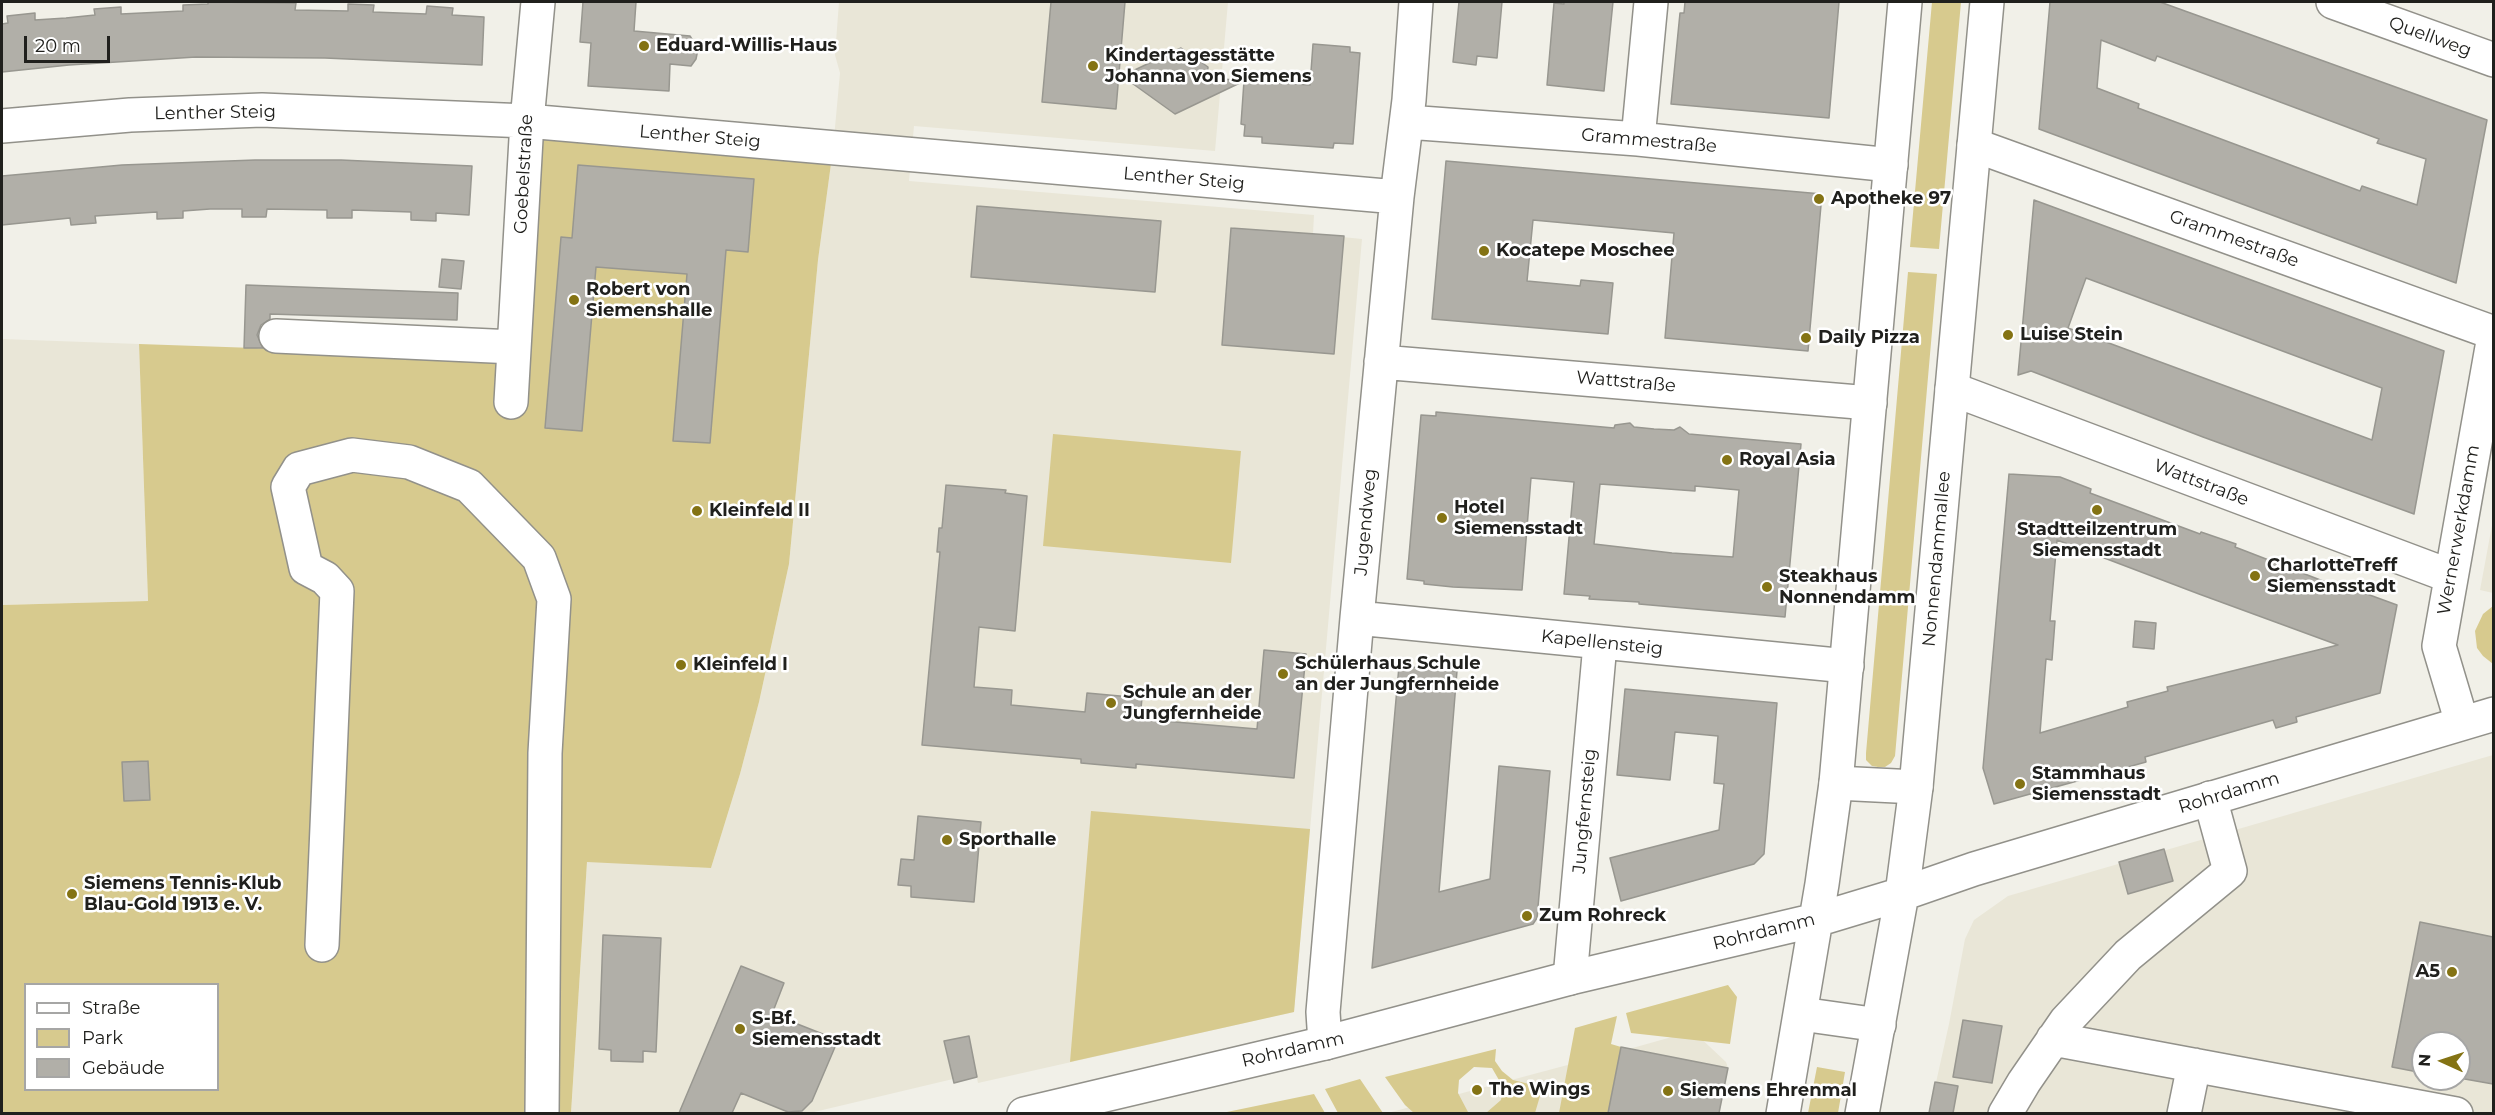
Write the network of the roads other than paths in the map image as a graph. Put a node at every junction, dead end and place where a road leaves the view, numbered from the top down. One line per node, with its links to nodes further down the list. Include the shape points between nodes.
1 (538, 2): 8 (street, Goebelstraße)
2 (1416, 2): 9 (street, Jugendweg)
3 (1651, 2): 11 (street)
4 (1905, 2): 13 (street)
5 (1987, 2): 12 (street, Nonnendammallee)
6 (2333, 2): 7 (street, Quellweg)
7 (2493, 60)
8 (527, 121): 10 (street, Lenther Steig, via 262,110 130,115); 14 (street, Lenther Steig); 17 (street, Goebelstraße)
9 (1407, 122): 11 (street, Grammestraße); 14 (street, Jugendweg)
10 (2, 126)
11 (1638, 139): 13 (street, Grammestraße)
12 (1974, 145): 15 (street, Grammestraße); 19 (street, Nonnendammallee)
13 (1891, 165): 21 (street)
14 (1397, 197): 18 (street, Jugendweg)
15 (2493, 335): 22 (street, Wernerwerkdamm)
16 (276, 336): 17 (street)
17 (514, 347): 20 (street, Goebelstraße)
18 (1381, 362): 21 (street, Wattstraße); 23 (street, Jugendweg)
19 (1952, 389): 22 (street, Wattstraße); 29 (street, Nonnendammallee)
20 (511, 402)
21 (1870, 403): 25 (street)
22 (2450, 576): 27 (street, Wernerwerkdamm, via 2439,646)
23 (1357, 618): 24 (street, Kapellensteig); 38 (street, Jugendweg, via 1323,1012)
24 (1600, 644): 25 (street, Kapellensteig); 34 (street, Jungfernsteig)
25 (1846, 666): 28 (street)
26 (2493, 714): 27 (street, Rohrdamm)
27 (2462, 723): 30 (street, Rohrdamm)
28 (1836, 783): 29 (street); 32 (street)
29 (1916, 787): 31 (street, Nonnendammallee)
30 (2210, 798): 31 (street, Rohrdamm); 37 (street, via 2230,871 2128,955)
31 (1902, 894): 32 (street, Rohrdamm); 36 (street, Nonnendammallee)
32 (1816, 920): 34 (street, Rohrdamm); 35 (street)
33 (322, 945): 40 (street, via 337,591 326,578 306,568 288,487 299,469 352,456 409,462 469,486 539,558 554,599 545,753)
34 (1570, 978): 38 (street, Rohrdamm)
35 (1801, 1014): 36 (street); 42 (street)
36 (1879, 1025): 43 (street, Nonnendammallee)
37 (2053, 1039): 39 (street); 44 (street)
38 (1325, 1043): 41 (street, Rohrdamm)
39 (2194, 1065): 45 (street); 46 (street)
40 (542, 1113)
41 (1024, 1113)
42 (1782, 1113)
43 (1862, 1113)
44 (2005, 1113)
45 (2184, 1113)
46 (2456, 1113)

